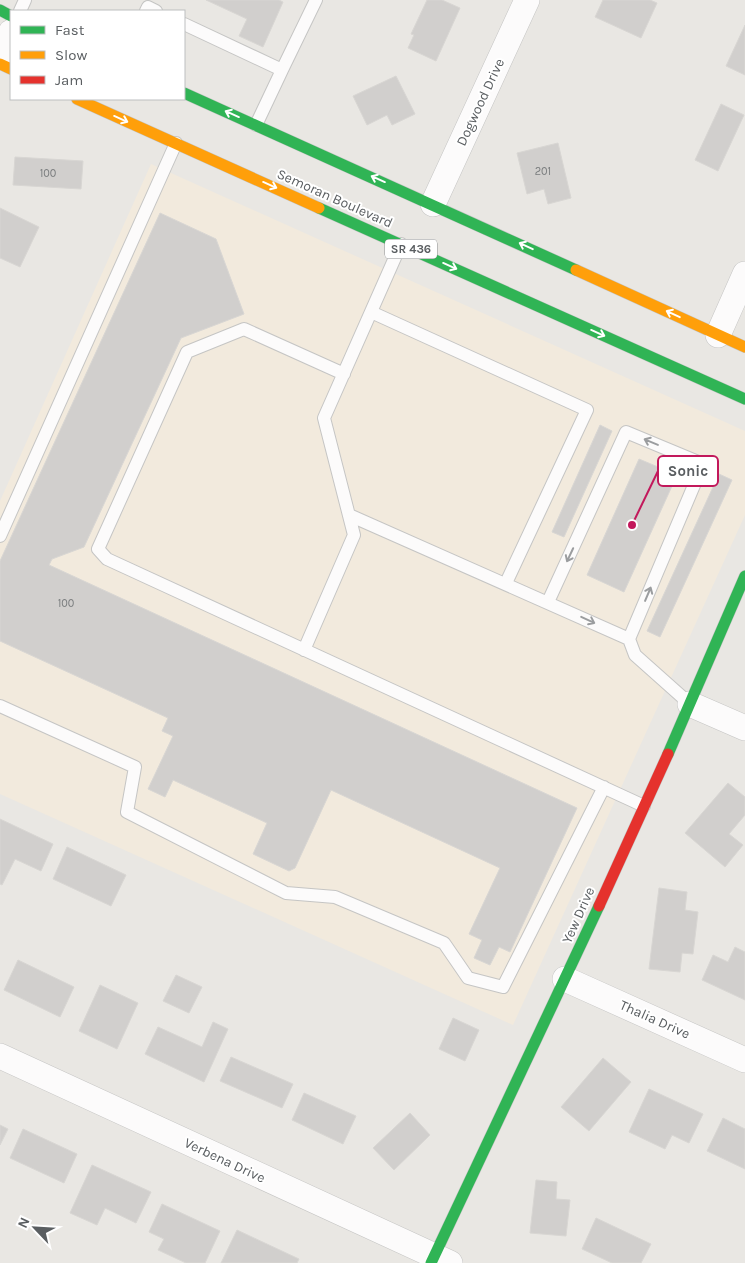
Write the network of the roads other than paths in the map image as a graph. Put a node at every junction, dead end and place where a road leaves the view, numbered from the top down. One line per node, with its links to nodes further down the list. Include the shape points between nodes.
1 (316, 0): 6 (lane)
2 (527, 0): 11 (street, Dogwood Drive)
3 (185, 24): 6 (lane)
4 (10, 34): 5 (street)
5 (0, 56)
6 (282, 70): 9 (lane)
7 (185, 93): 9 (main road, one-way to 7)
8 (79, 100): 10 (main road, Semoran Boulevard / SR 436, one-way to 10)
9 (256, 125): 11 (main road, one-way to 9)
10 (176, 143): 12 (main road, Semoran Boulevard / SR 436, one-way to 12); 20 (lane)
11 (434, 204): 15 (main road, one-way to 11)
12 (401, 244): 14 (lane); 18 (main road, Semoran Boulevard / SR 436, one-way to 18)
13 (745, 274): 15 (street)
14 (371, 312): 17 (lane); 22 (lane, via 587,410)
15 (718, 334): 16 (main road)
16 (745, 347)
17 (344, 374): 19 (lane, via 324,418); 27 (lane, via 244,329 187,352 98,549 107,559)
18 (745, 399)
19 (349, 516): 22 (lane); 27 (lane, via 354,535)
20 (0, 536)
21 (745, 576): 24 (main road, Yew Drive)
22 (506, 583): 23 (lane)
23 (548, 602): 26 (lane, one-way to 26); 26 (lane, one-way to 23, via 703,464 626,432)
24 (730, 612): 25 (lane); 28 (main road, Yew Drive)
25 (745, 617)
26 (629, 639): 28 (lane, via 635,655)
27 (304, 650): 31 (lane)
28 (690, 704): 30 (street); 32 (main road, Yew Drive)
29 (0, 706): 31 (lane, via 135,767 127,812 286,893 335,897 444,944 468,978 503,988)
30 (745, 728)
31 (604, 787): 32 (lane)
32 (644, 806): 33 (main road, Yew Drive)
33 (565, 979): 35 (street, Thalia Drive); 36 (main road, Yew Drive)
34 (0, 1056): 36 (street, Verbena Drive)
35 (745, 1060)
36 (438, 1261)

